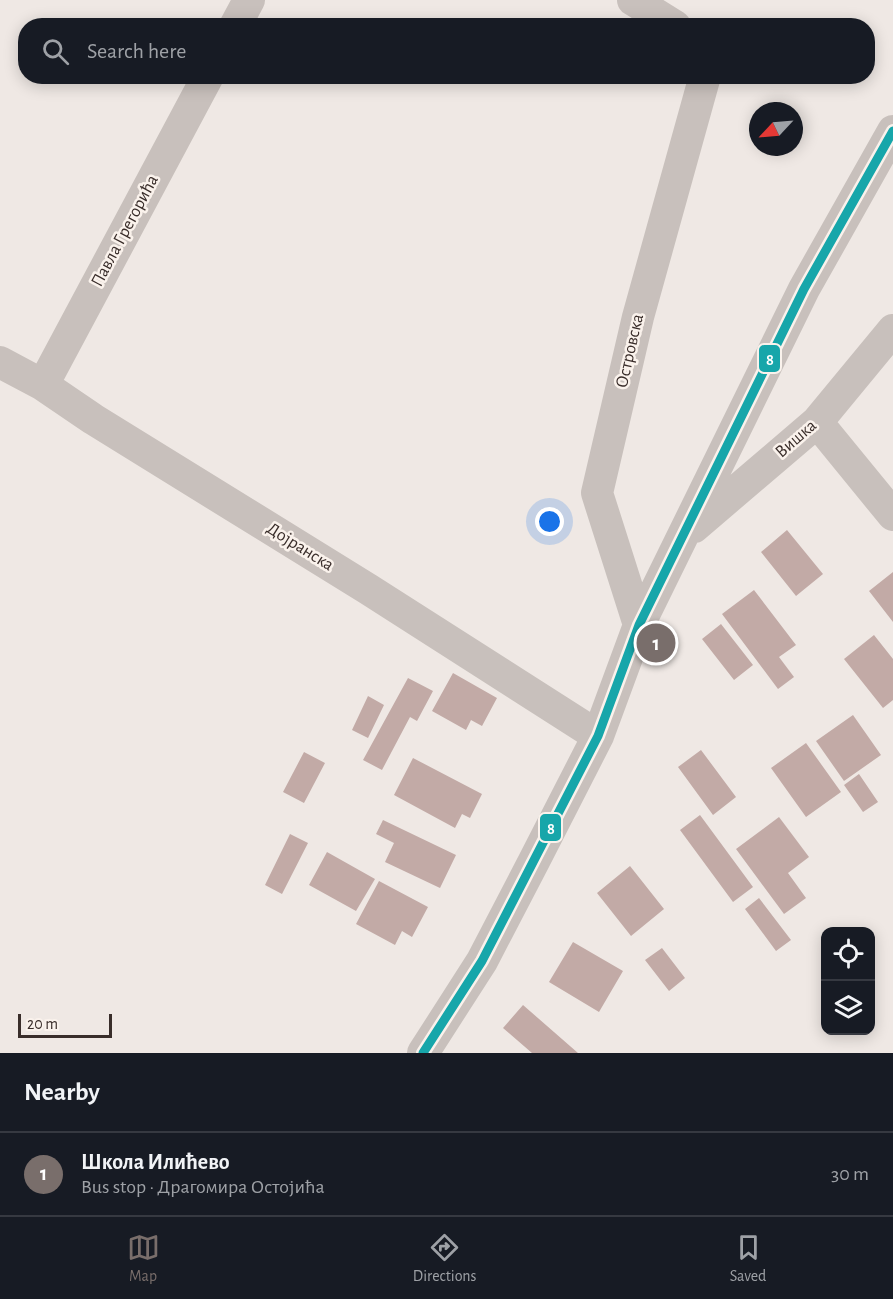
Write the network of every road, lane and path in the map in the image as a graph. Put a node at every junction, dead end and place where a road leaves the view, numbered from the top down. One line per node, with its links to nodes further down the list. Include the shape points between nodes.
1 (249, 0): 3 (street)
2 (633, 0): 4 (street)
3 (239, 18)
4 (662, 18)
5 (204, 84): 10 (street, Павла Грегорића)
6 (703, 84): 14 (street, Островска, via 638,317 597,493)
7 (893, 131): 13 (street, via 804,289)
8 (893, 330): 11 (street, Вишка)
9 (0, 362): 10 (street, Дојранска)
10 (43, 385): 15 (street, Дојранска)
11 (817, 422): 12 (street); 13 (street, Вишка)
12 (893, 514)
13 (685, 535): 14 (street)
14 (639, 625): 15 (street)
15 (597, 736): 16 (street, via 482,961)
16 (423, 1053)

